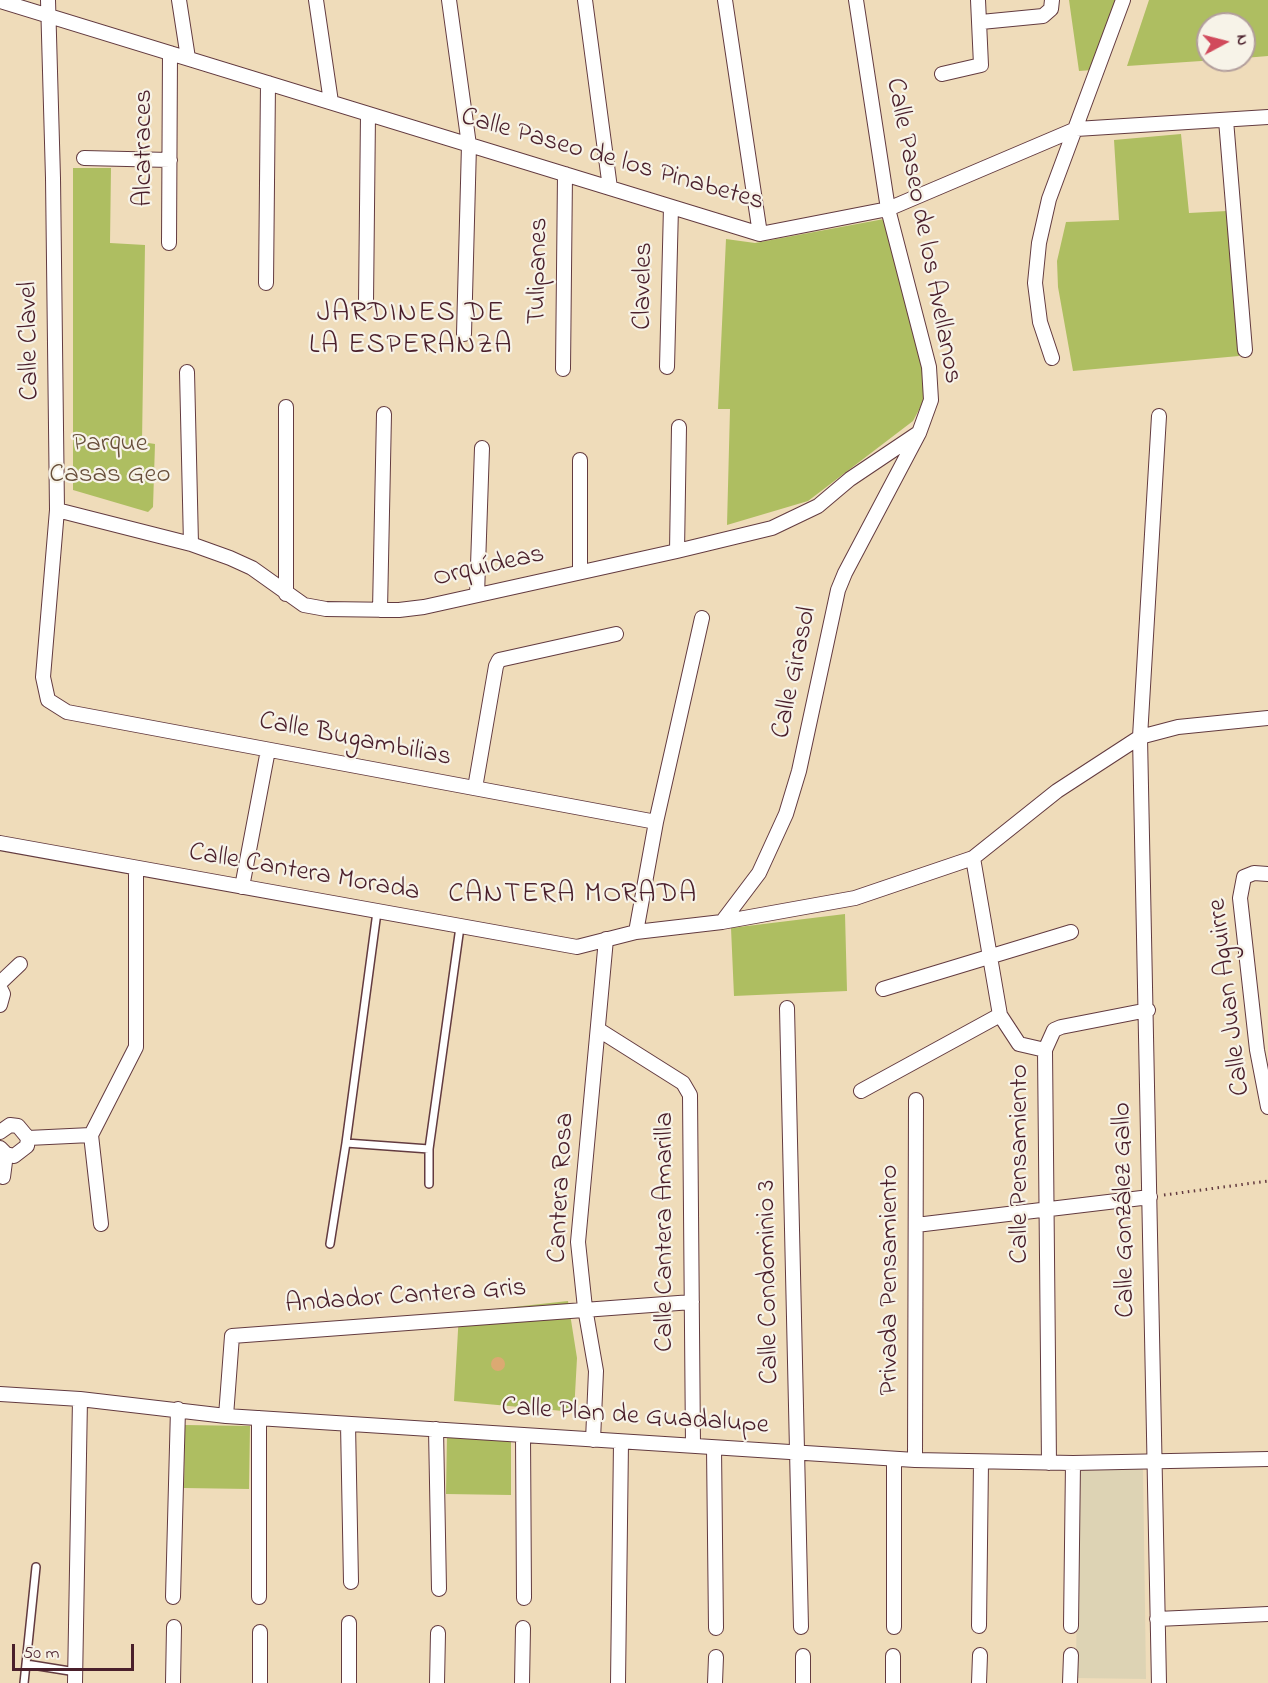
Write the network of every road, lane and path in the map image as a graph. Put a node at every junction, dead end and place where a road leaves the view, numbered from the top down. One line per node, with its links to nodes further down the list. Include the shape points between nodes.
1 (48, 0): 12 (street, Calle Clavel)
2 (179, 0): 15 (street)
3 (316, 0): 18 (street)
4 (449, 0): 23 (street)
5 (585, 0): 27 (street)
6 (725, 0): 30 (street)
7 (856, 0): 29 (street, Calle Paseo de los Avellanos)
8 (978, 0): 13 (street)
9 (1052, 0): 13 (street, via 1051,9 1043,16)
10 (1123, 0): 22 (street)
11 (0, 1): 12 (street, Calle Paseo de los Pinabetes)
12 (50, 15): 14 (street, Calle Paseo de los Pinabetes); 47 (street, Calle Clavel)
13 (981, 22): 16 (street, via 981,65)
14 (170, 53): 15 (street, Calle Paseo de los Pinabetes); 25 (street, Alcatraces)
15 (188, 58): 17 (street, Calle Paseo de los Pinabetes)
16 (942, 74)
17 (268, 83): 18 (street, Calle Paseo de los Pinabetes); 32 (street)
18 (331, 102): 19 (street, Calle Paseo de los Pinabetes)
19 (368, 114): 23 (street, Calle Paseo de los Pinabetes); 33 (street)
20 (1268, 117): 21 (street, Calle Paseo de los Pinabetes)
21 (1226, 120): 22 (street, Calle Paseo de los Pinabetes); 35 (street)
22 (1076, 129): 29 (street, Calle Paseo de los Pinabetes); 36 (street, via 1049,199 1039,243 1035,284 1040,322)
23 (469, 145): 26 (street, Calle Paseo de los Pinabetes); 34 (street)
24 (84, 158): 25 (street)
25 (170, 160): 31 (street, Alcatraces)
26 (565, 174): 27 (street, Calle Paseo de los Pinabetes); 38 (street, Tulipanes)
27 (610, 188): 28 (street, Calle Paseo de los Pinabetes)
28 (670, 207): 30 (street, Calle Paseo de los Pinabetes); 37 (street, Claveles)
29 (888, 209): 30 (street, Calle Paseo de los Pinabetes); 44 (street, Calle Paseo de los Avellanos, via 929,367 931,400)
30 (760, 234)
31 (169, 243)
32 (266, 283)
33 (366, 302)
34 (464, 334)
35 (1245, 350)
36 (1052, 358)
37 (667, 366)
38 (563, 369)
39 (187, 372): 48 (street)
40 (286, 407): 51 (street)
41 (384, 414): 53 (street)
42 (1159, 416): 58 (street, Calle González Gallo)
43 (679, 427): 49 (street)
44 (919, 433): 49 (street, Orquídeas, via 802,515 772,528); 68 (street, Calle Girasol, via 838,590 786,814 759,873)
45 (482, 448): 52 (street)
46 (580, 460): 50 (street)
47 (57, 510): 48 (street, Orquídeas); 56 (street, Calle Clavel, via 43,677)
48 (191, 544): 51 (street, Orquídeas, via 252,568)
49 (677, 551): 50 (street, Orquídeas)
50 (580, 572): 52 (street, Orquídeas)
51 (286, 594): 53 (street, Orquídeas, via 304,605 326,609)
52 (477, 595): 53 (street, Orquídeas, via 424,607)
53 (380, 610)
54 (702, 618): 61 (street)
55 (616, 634): 60 (street, via 499,660)
56 (48, 700): 59 (street, Calle Bugambilias, via 68,712)
57 (1268, 718): 58 (street, Calle Cantera Morada, via 1178,727)
58 (1140, 737): 63 (street, Calle Cantera Morada, via 1058,791); 79 (street, Calle González Gallo)
59 (268, 750): 60 (street, Calle Bugambilias); 66 (street)
60 (475, 788): 61 (street, Calle Bugambilias)
61 (656, 822): 70 (street)
62 (0, 843): 64 (street, Calle Cantera Morada)
63 (974, 858): 68 (street, Calle Cantera Morada, via 855,898); 73 (street, Calle Pensamiento)
64 (136, 868): 66 (street, Calle Cantera Morada); 88 (street, via 136,1047)
65 (1268, 874): 83 (street, Calle Juan Aguirre, via 1248,874 1241,882 1242,919)
66 (242, 888): 67 (street, Calle Cantera Morada)
67 (377, 912): 69 (street, Calle Cantera Morada); 90 (lane)
68 (722, 922): 70 (street, Calle Cantera Morada)
69 (460, 927): 72 (street, Calle Cantera Morada, via 568,947); 91 (lane)
70 (636, 932): 72 (street, Calle Cantera Morada)
71 (1071, 932): 73 (street)
72 (606, 939): 81 (street, Cantera Rosa)
73 (990, 957): 76 (street); 80 (street, Calle Pensamiento)
74 (20, 964): 75 (street)
75 (0, 985): 77 (street)
76 (883, 989)
77 (0, 1005)
78 (788, 1008): 115 (street, Calle Condominio 3)
79 (1148, 1010): 82 (street, via 1060,1027 1054,1030); 96 (street, Calle González Gallo)
80 (1000, 1015): 82 (street, Calle Pensamiento, via 1019,1044); 84 (street)
81 (599, 1030): 101 (street, Calle Cantera Amarilla, via 683,1083 690,1095); 102 (street, Cantera Rosa, via 579,1228)
82 (1045, 1050): 97 (street, Calle Pensamiento)
83 (1263, 1050): 86 (street, Calle Juan Aguirre)
84 (861, 1091)
85 (916, 1100): 99 (street, Privada Pensamiento)
86 (1268, 1107)
87 (1, 1127): 89 (street, via 18,1126)
88 (91, 1135): 89 (street); 98 (street)
89 (28, 1138): 92 (street, via 22,1153 15,1156)
90 (346, 1143): 91 (lane); 100 (lane)
91 (429, 1149): 95 (lane)
92 (3, 1152): 93 (street)
93 (3, 1177)
94 (1268, 1181): 96 (path)
95 (429, 1184)
96 (1150, 1197): 97 (street); 122 (street, Calle González Gallo)
97 (1047, 1211): 99 (street); 120 (street, Calle Pensamiento)
98 (101, 1224)
99 (916, 1225): 118 (street, Privada Pensamiento)
100 (330, 1244)
101 (692, 1302): 102 (street, Andador Cantera Gris); 113 (street, Calle Cantera Amarilla)
102 (585, 1308): 106 (street, Andador Cantera Gris, via 232,1336); 111 (street, Cantera Rosa, via 596,1371)
103 (0, 1394): 104 (street, Calle Plan de Guadalupe)
104 (80, 1399): 105 (street, Calle Plan de Guadalupe); 147 (street)
105 (178, 1409): 106 (street, Calle Plan de Guadalupe); 126 (street)
106 (226, 1416): 107 (street, Calle Plan de Guadalupe)
107 (259, 1418): 108 (street, Calle Plan de Guadalupe); 127 (street)
108 (348, 1424): 109 (street, Calle Plan de Guadalupe); 124 (street)
109 (436, 1430): 110 (street, Calle Plan de Guadalupe); 125 (street)
110 (523, 1435): 111 (street, Calle Plan de Guadalupe); 128 (street)
111 (593, 1440): 112 (street, Calle Plan de Guadalupe)
112 (621, 1442): 113 (street, Calle Plan de Guadalupe); 154 (street)
113 (693, 1446): 114 (street, Calle Plan de Guadalupe)
114 (714, 1448): 115 (street, Calle Plan de Guadalupe); 137 (street)
115 (797, 1453): 116 (street, Calle Plan de Guadalupe); 135 (street, Calle Condominio 3)
116 (894, 1459): 118 (street, Calle Plan de Guadalupe); 136 (street)
117 (1268, 1459): 122 (street, Calle Plan de Guadalupe)
118 (915, 1460): 119 (street, Calle Plan de Guadalupe)
119 (981, 1462): 120 (street, Calle Plan de Guadalupe); 132 (street)
120 (1048, 1463): 121 (street, Calle Plan de Guadalupe)
121 (1072, 1463): 122 (street, Calle Plan de Guadalupe); 133 (street)
122 (1154, 1463): 130 (street, Calle González Gallo)
123 (36, 1567): 146 (lane)
124 (351, 1582)
125 (439, 1589)
126 (173, 1597)
127 (259, 1597)
128 (524, 1598)
129 (1268, 1614): 130 (street)
130 (1157, 1619): 160 (street, Calle González Gallo)
131 (350, 1623): 151 (street)
132 (979, 1626)
133 (1071, 1626)
134 (174, 1627): 149 (street)
135 (801, 1627)
136 (894, 1627)
137 (716, 1628)
138 (523, 1629): 153 (street)
139 (260, 1632): 150 (street)
140 (438, 1634): 152 (street)
141 (980, 1655): 158 (street)
142 (1071, 1655): 159 (street)
143 (803, 1656): 156 (street)
144 (893, 1656): 157 (street)
145 (716, 1657): 155 (street)
146 (26, 1664): 147 (lane); 148 (lane)
147 (76, 1677)
148 (24, 1683)
149 (173, 1683)
150 (260, 1683)
151 (349, 1683)
152 (437, 1683)
153 (522, 1683)
154 (618, 1683)
155 (715, 1683)
156 (803, 1683)
157 (893, 1683)
158 (980, 1683)
159 (1070, 1683)
160 (1159, 1683)

